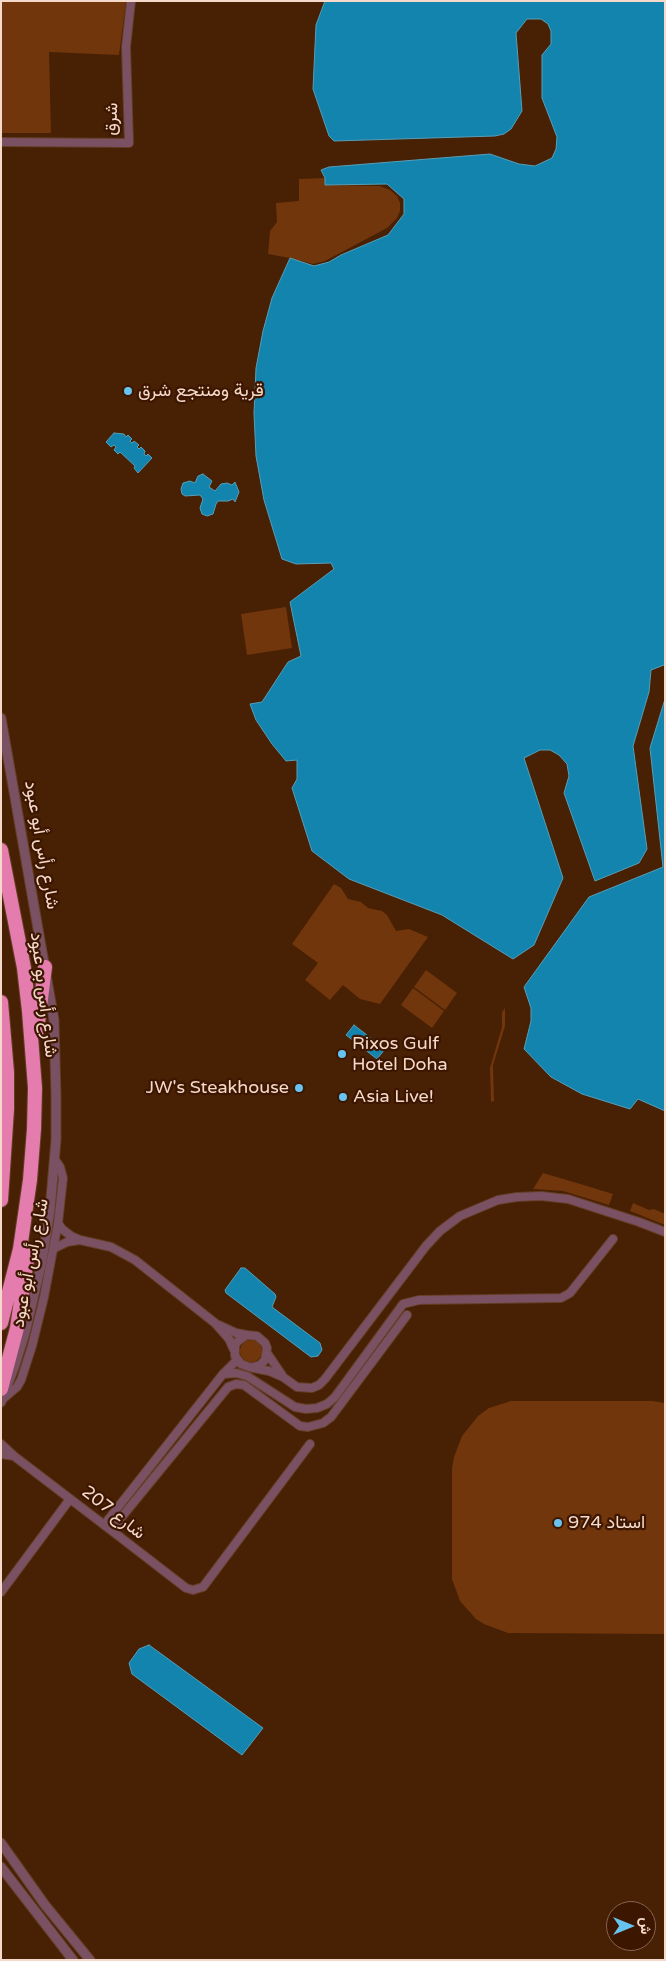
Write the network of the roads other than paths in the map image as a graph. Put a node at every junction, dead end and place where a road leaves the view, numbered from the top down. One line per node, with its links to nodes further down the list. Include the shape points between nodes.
1 (131, 1): 2 (street, شرق, via 126,48 129,143)
2 (1, 142)
3 (1, 718): 5 (street, شارع رأس أبو عبود)
4 (1, 850): 7 (highway, شارع رأس بو عبود, via 24,968)
5 (45, 966): 7 (highway); 8 (street, شارع رأس أبو عبود, via 54,1020)
6 (1, 1002): 10 (highway, via 7,1072)
7 (34, 1057): 9 (highway, شارع رأس بو عبود)
8 (54, 1158): 11 (street, شارع رأس أبو عبود, via 63,1178); 27 (street, شارع رأس أبو عبود, via 42,1261 25,1333)
9 (30, 1180): 17 (highway, شارع رأس بو عبود, via 20,1249); 27 (highway, via 28,1248 22,1295)
10 (2, 1193)
11 (58, 1223): 14 (street); 15 (street, شارع رأس أبو عبود)
12 (665, 1232): 26 (street, via 588,1204 557,1197 517,1197 481,1206 460,1216 426,1246 319,1385 303,1388)
13 (613, 1239): 25 (street, via 570,1293 561,1298 406,1302 335,1397 322,1406 295,1407 252,1378)
14 (80, 1240): 15 (street); 18 (street, via 127,1255)
15 (53, 1248): 27 (street, شارع رأس أبو عبود, via 42,1306 21,1380 17,1388)
16 (407, 1315): 34 (street, via 328,1420 311,1427 296,1423 244,1385 228,1386)
17 (1, 1323)
18 (215, 1323): 19 (street); 20 (street)
19 (246, 1335): 20 (street); 21 (street, via 262,1339)
20 (234, 1350): 22 (street)
21 (267, 1353): 23 (street, via 260,1365); 26 (street)
22 (239, 1362): 23 (street); 24 (street); 25 (street)
23 (253, 1367): 26 (street)
24 (223, 1374): 25 (street); 33 (street)
25 (236, 1374)
26 (283, 1377)
27 (2, 1396)
28 (1, 1444): 31 (street)
29 (310, 1444): 34 (street, شارع 207, via 203,1587 196,1590 186,1588)
30 (1, 1454): 31 (street)
31 (14, 1456): 32 (street, شارع 207)
32 (70, 1499): 33 (street, شارع 207); 35 (street)
33 (104, 1525): 34 (street, شارع 207)
34 (111, 1530)
35 (1, 1592)
36 (1, 1843): 39 (street, via 45,1905)
37 (1, 1868): 38 (street)
38 (73, 1960)
39 (90, 1960)

